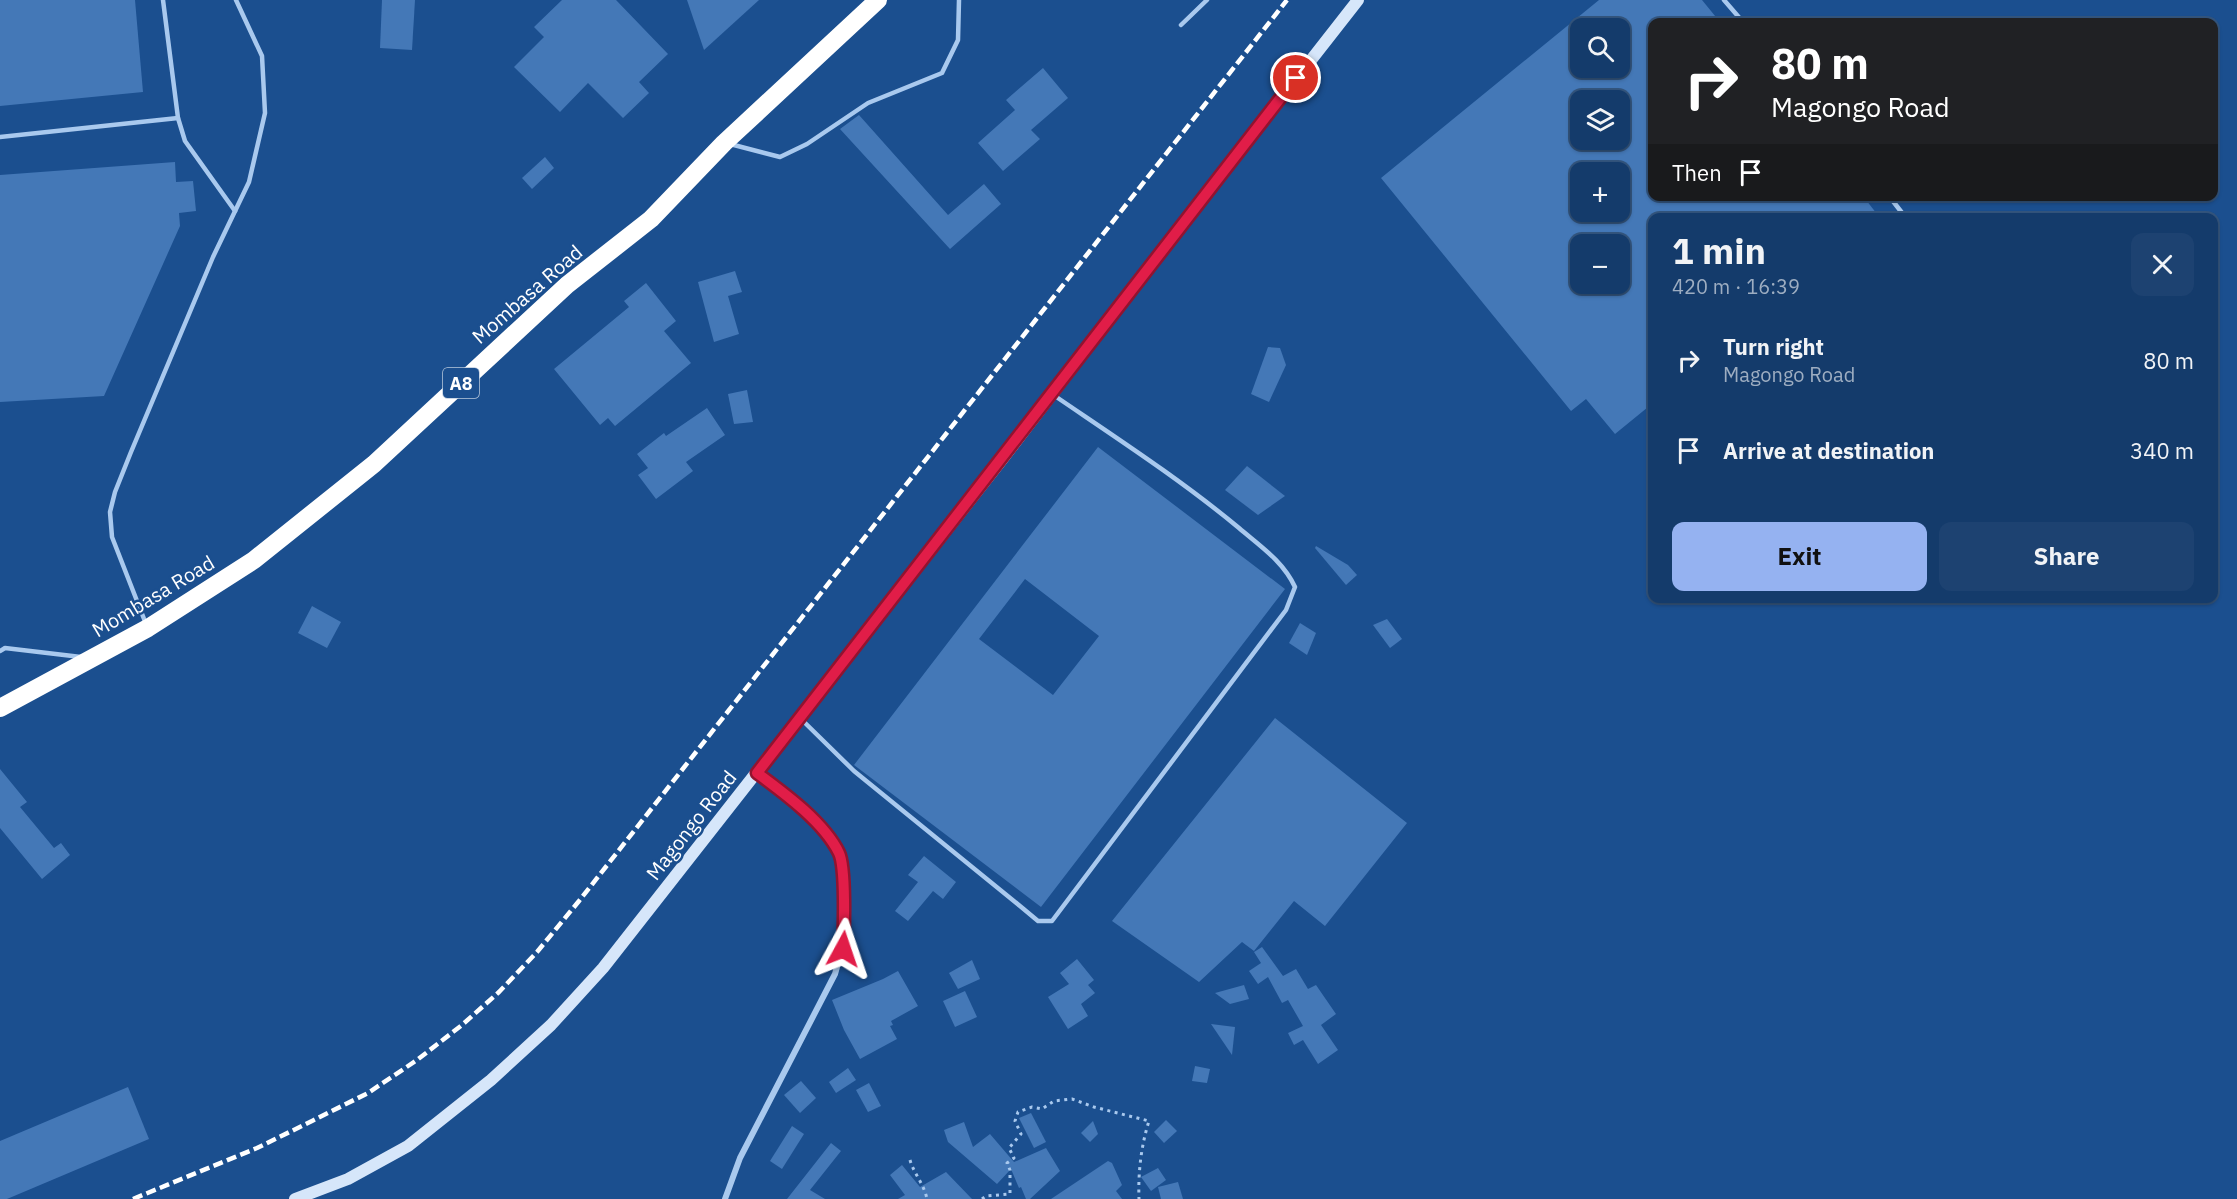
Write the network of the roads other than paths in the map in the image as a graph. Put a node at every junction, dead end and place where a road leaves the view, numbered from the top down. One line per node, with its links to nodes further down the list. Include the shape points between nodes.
1 (163, 0): 10 (lane)
2 (236, 0): 14 (lane, via 262,56 265,112 249,182)
3 (878, 0): 12 (highway, Mombasa Road / A8)
4 (959, 0): 12 (lane, via 958,40 942,74 868,103 807,144 780,157)
5 (1207, 0): 9 (lane)
6 (1358, 0): 16 (street, Magongo Road)
7 (1724, 0): 8 (lane)
8 (1740, 18)
9 (1181, 25)
10 (178, 118): 11 (lane); 14 (lane, via 185,141)
11 (0, 137)
12 (724, 143): 17 (highway, Mombasa Road / A8, via 651,219 567,285 374,464 254,560)
13 (1893, 201): 15 (lane)
14 (235, 211): 17 (lane, via 131,452 110,512 112,537)
15 (1902, 213)
16 (1052, 394): 21 (street, Magongo Road); 21 (lane, via 1202,496 1277,560 1295,587 1286,610 1052,921 1038,921 854,771)
17 (148, 628): 19 (highway, Mombasa Road / A8)
18 (0, 651): 19 (lane, via 5,648)
19 (93, 658): 20 (highway, Mombasa Road / A8)
20 (0, 708)
21 (800, 718): 22 (street, Magongo Road)
22 (757, 773): 23 (street, Magongo Road, via 603,968 492,1080 408,1146 348,1179); 24 (street, via 831,839 840,855 845,923 843,949 835,974 740,1158)
23 (295, 1199)
24 (725, 1199)

